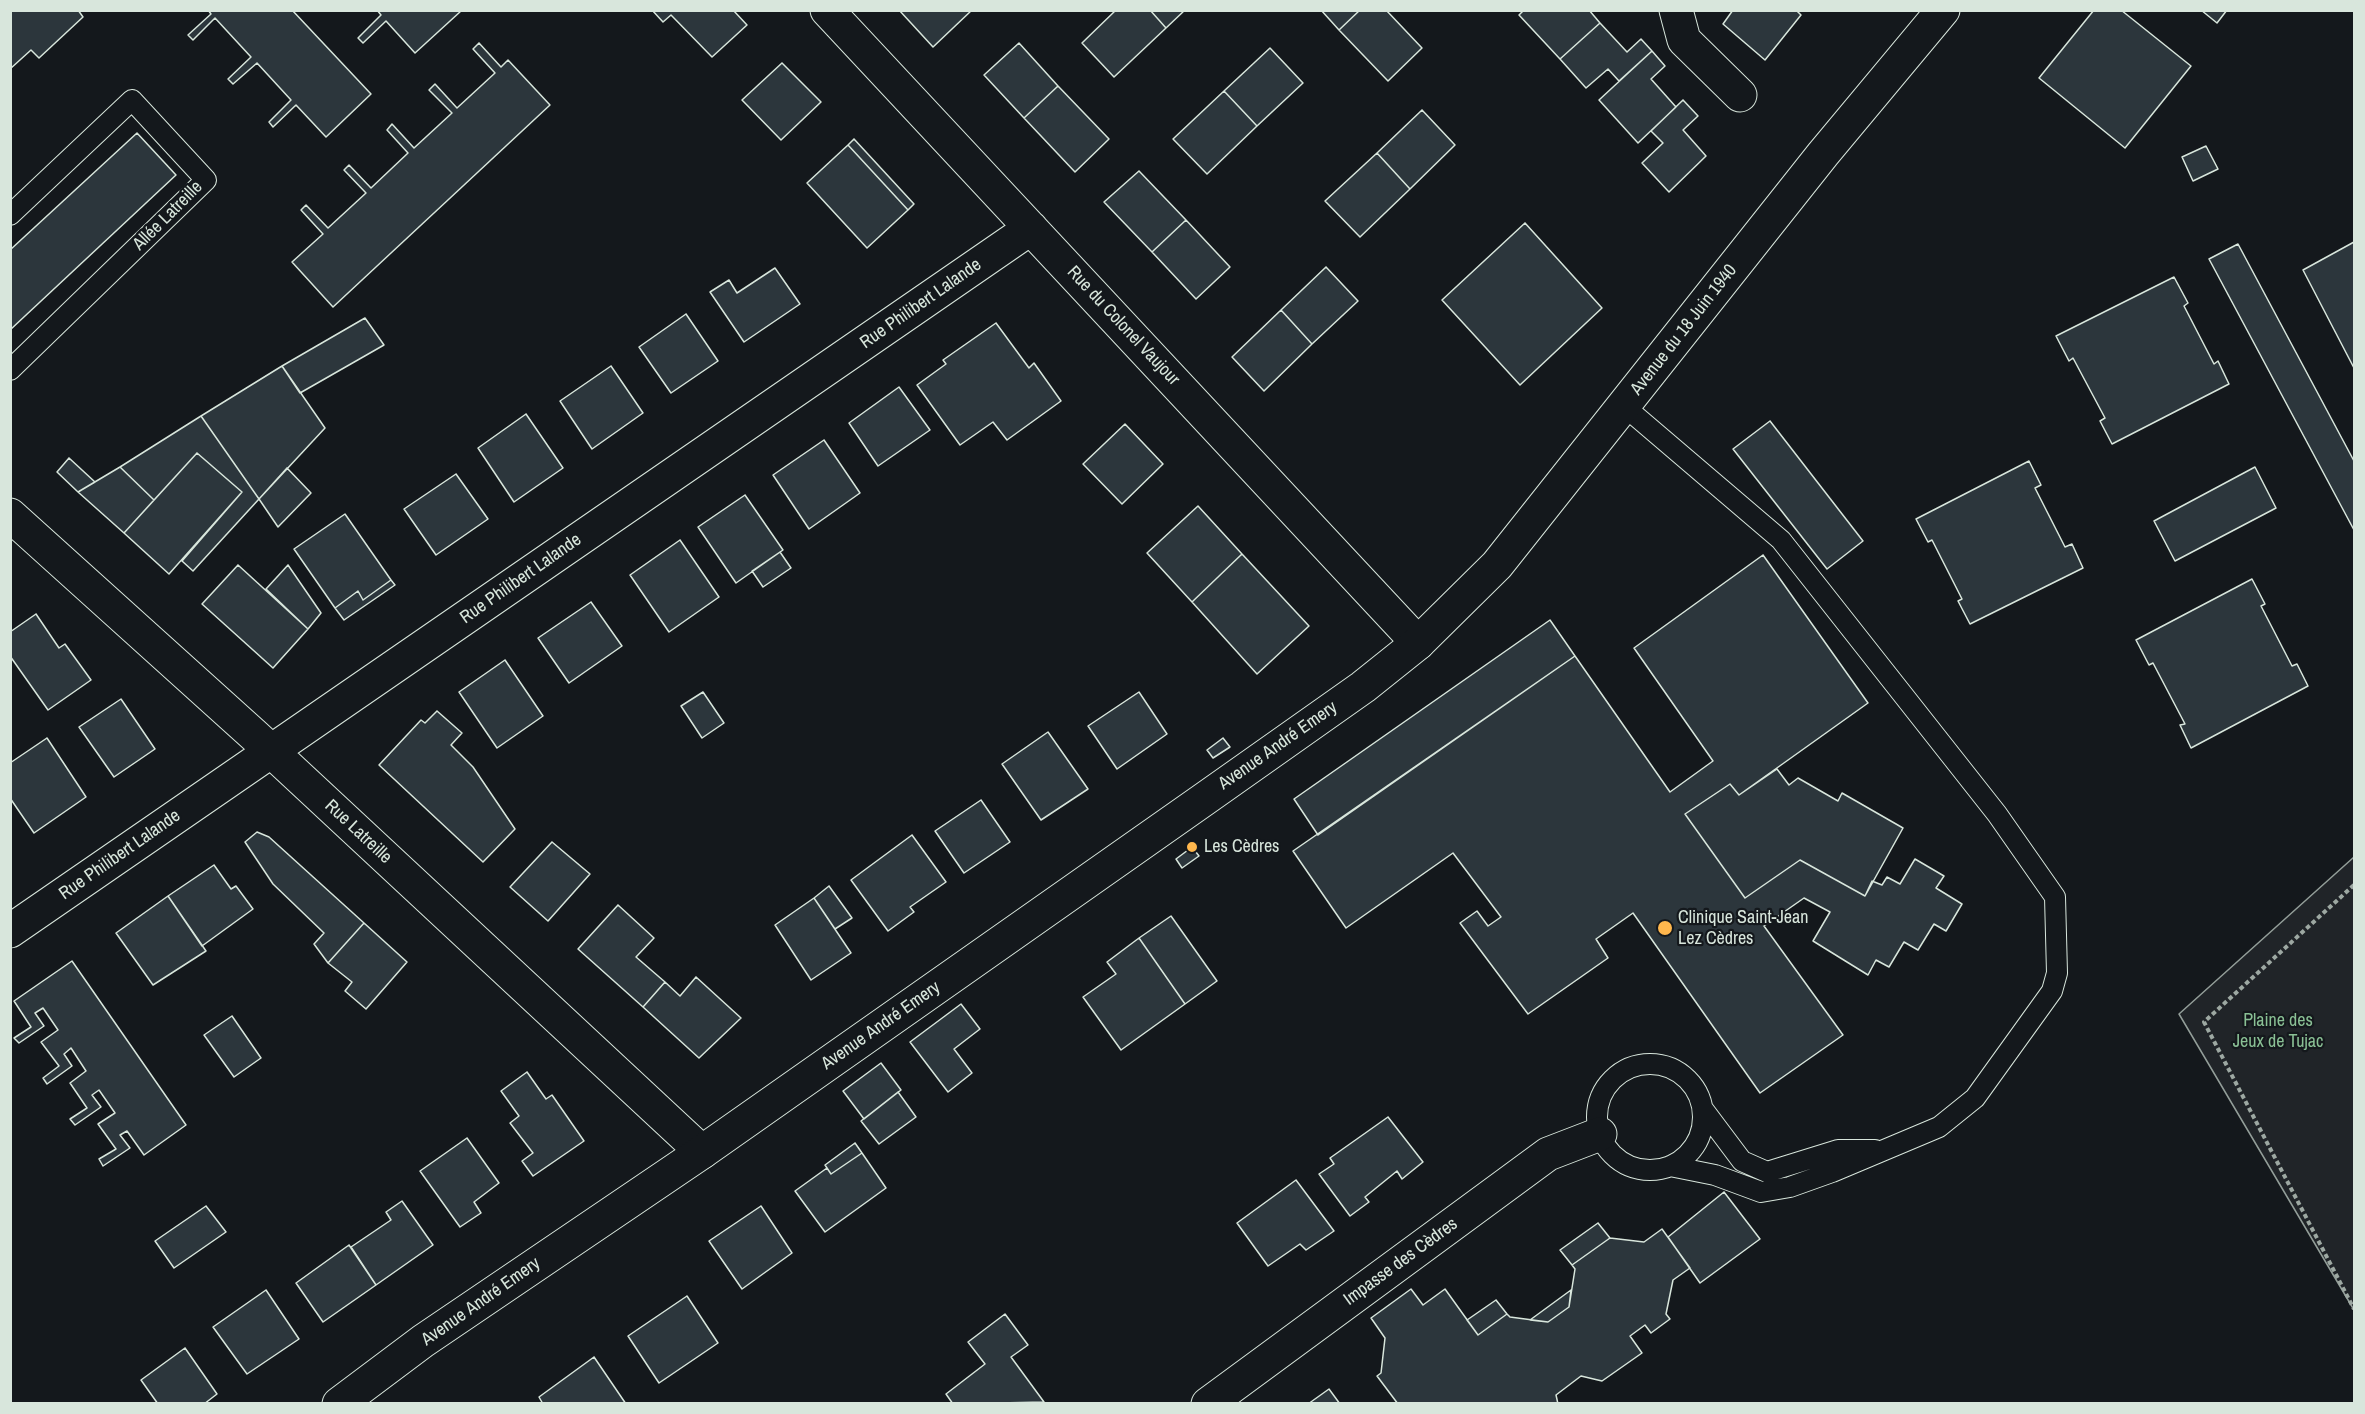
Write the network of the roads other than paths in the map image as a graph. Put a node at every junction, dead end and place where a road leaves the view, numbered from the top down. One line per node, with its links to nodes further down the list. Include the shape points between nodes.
1 (827, 10): 6 (street, Rue du Colonel Vaujour)
2 (1676, 10): 4 (street, via 1684,40)
3 (1943, 10): 8 (street, Avenue du 18 Juin 1940, via 1823,154)
4 (1740, 95)
5 (10, 215): 7 (lane, Allée Latreille, via 132,100 206,180)
6 (1031, 228): 10 (street, Rue du Colonel Vaujour); 11 (street, Rue Philibert Lalande)
7 (10, 370)
8 (1624, 406): 10 (street, Avenue du 18 Juin 1940, via 1497,565); 15 (lane, via 1781,540 1997,814 2055,897 2057,973 2052,992 1975,1098 1939,1127)
9 (10, 515): 11 (street, Rue Latreille)
10 (1418, 642): 16 (street, Avenue André Emery, via 1363,687)
11 (271, 751): 12 (street, Rue Philibert Lalande); 16 (street, Rue Latreille)
12 (10, 931)
13 (1703, 1109): 14 (lane, via 1698,1092 1673,1068 1656,1063 1638,1065 1622,1072 1600,1099); 15 (lane, via 1742,1161 1767,1172 1838,1150); 17 (lane, via 1696,1143)
14 (1600, 1134): 17 (lane, via 1620,1161 1653,1170); 19 (street, Impasse des Cèdres, via 1548,1154)
15 (1889, 1149): 17 (lane, via 1790,1187 1761,1192 1715,1175)
16 (702, 1152): 18 (street, Avenue André Emery, via 432,1335)
17 (1670, 1166)
18 (339, 1404)
19 (1208, 1404)

